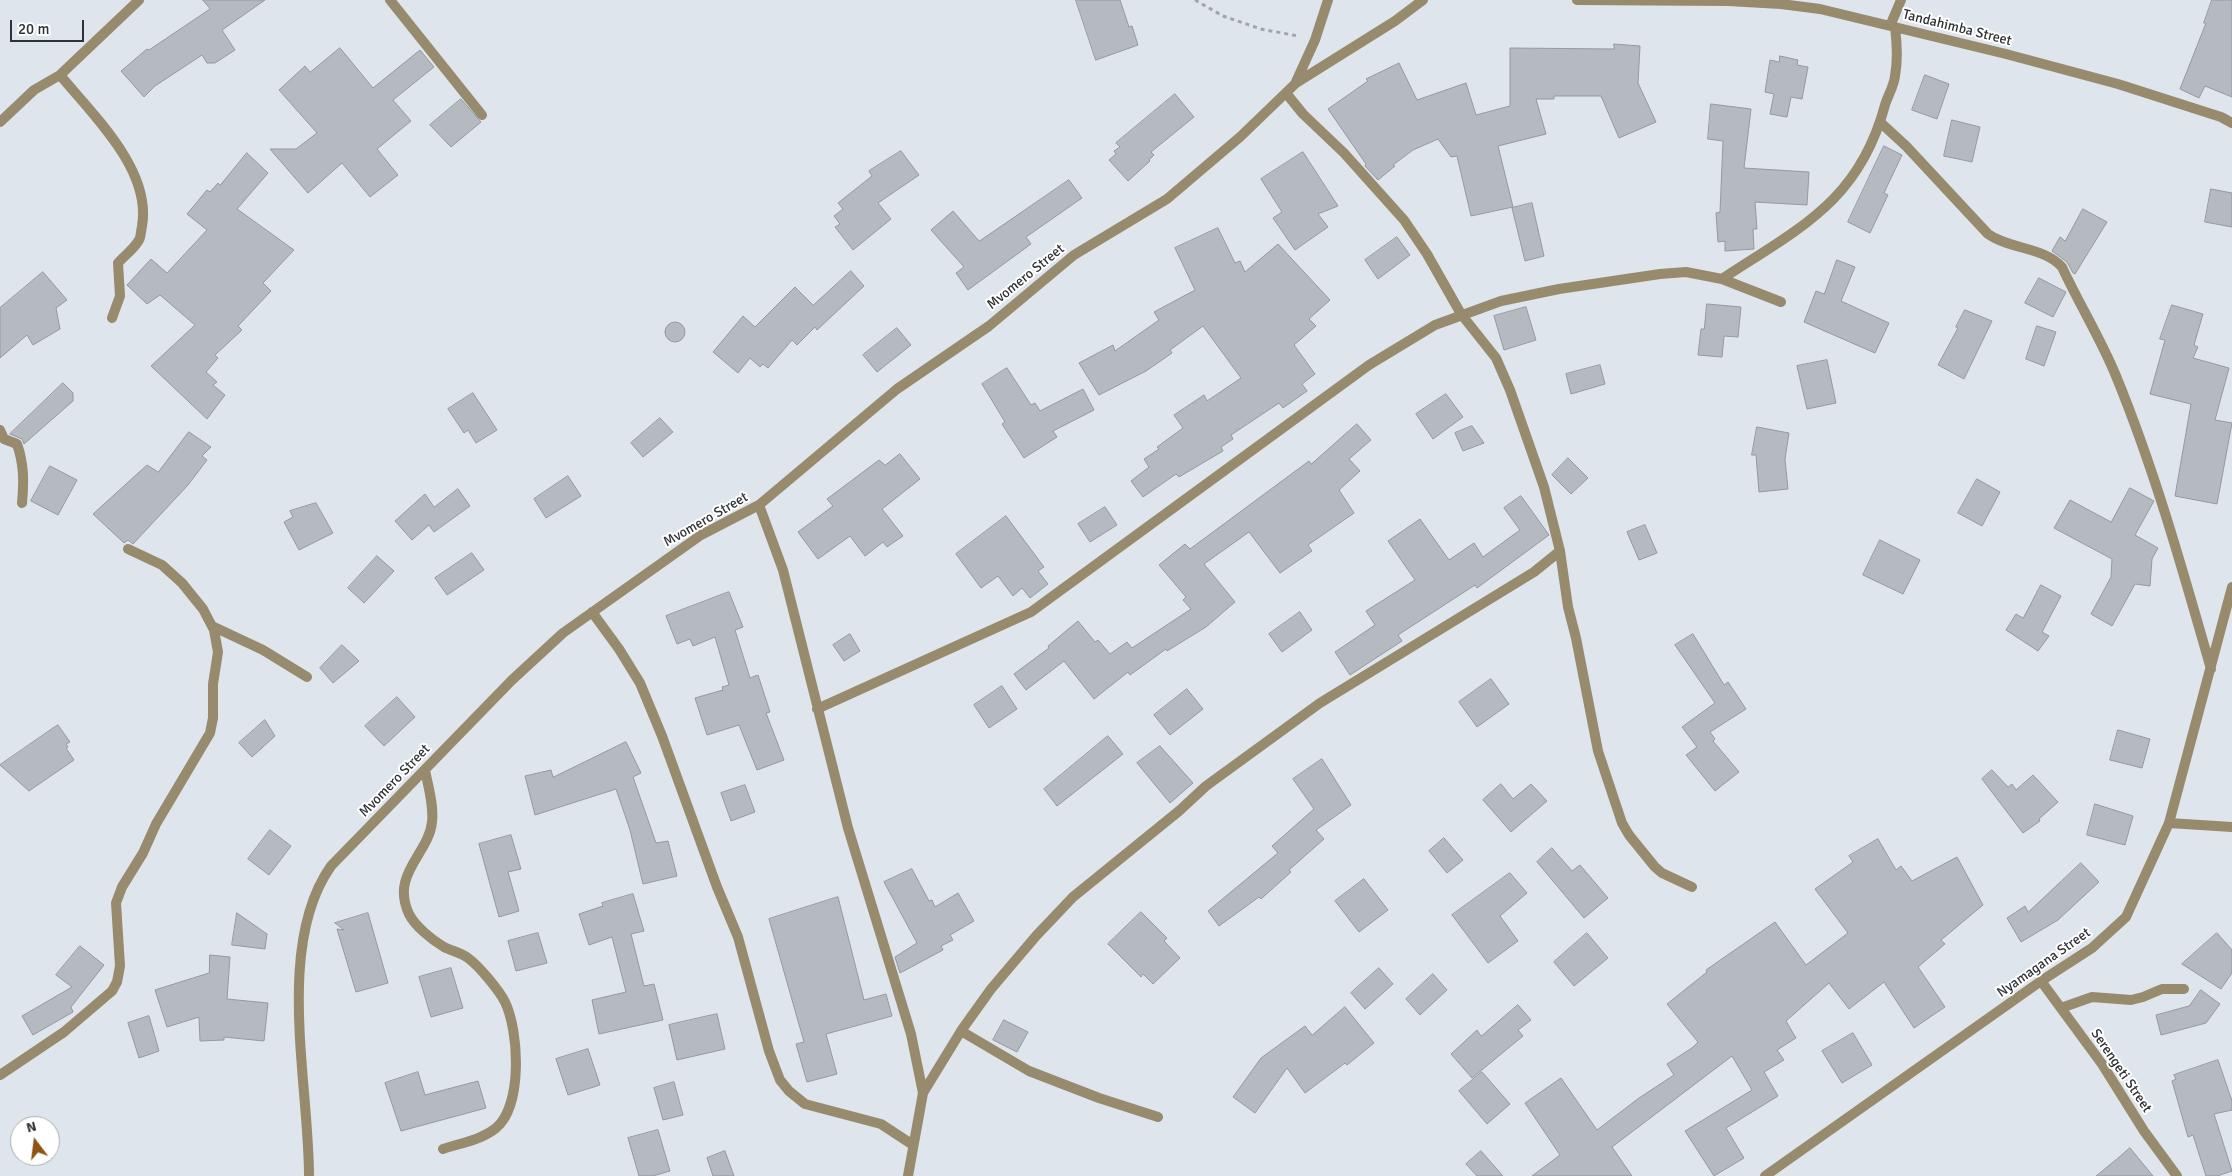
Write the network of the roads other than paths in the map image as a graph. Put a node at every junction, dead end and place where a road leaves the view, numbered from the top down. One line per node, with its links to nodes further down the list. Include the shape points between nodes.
1 (139, 0): 8 (street)
2 (390, 0): 11 (street)
3 (1328, 0): 9 (street, Mvomero Street, via 1315,40)
4 (1423, 0): 9 (street)
5 (1577, 0): 7 (street, Tandahimba Street, via 1781,4 1820,9)
6 (1901, 0): 7 (street)
7 (1892, 26): 13 (street, via 1897,56 1895,77); 14 (street, Tandahimba Street, via 2118,84)
8 (60, 75): 12 (street, via 34,90); 18 (street, via 119,147 137,182 142,205 144,218 139,240 118,263 120,296)
9 (1295, 84): 10 (street, Mvomero Street)
10 (1286, 94): 17 (street, via 1404,220); 21 (street, Mvomero Street, via 1168,199 1074,255 989,326 898,390)
11 (482, 115)
12 (0, 122)
13 (1881, 123): 15 (street, via 1867,156 1849,184 1795,233); 27 (street, via 1988,234 1999,242 2054,260 2062,267 2115,374 2136,428)
14 (2232, 123)
15 (1722, 279): 16 (street); 17 (street, via 1686,272 1660,274 1500,301)
16 (1781, 302)
17 (1462, 314): 23 (street, via 1496,358 1510,390 1544,487); 29 (street, via 1435,325 1369,365 1031,612)
18 (112, 318)
19 (0, 430): 20 (street, via 4,439 17,444 24,481)
20 (22, 503)
21 (759, 505): 25 (street, Mvomero Street, via 701,535); 29 (street, via 783,570)
22 (128, 549): 26 (street, via 162,565 182,583)
23 (1560, 551): 33 (street, via 1568,607 1598,751 1622,823 1662,873); 37 (street, via 1534,572 1320,703 1206,786 1073,897 1036,936)
24 (2232, 587): 27 (street, Nyamagana Street)
25 (592, 612): 30 (street, Mvomero Street, via 563,633 512,680); 41 (street, via 620,648 640,683 662,736 738,937 768,1051 784,1086 805,1104 882,1124)
26 (212, 626): 28 (street, via 263,650); 38 (street, via 218,652 212,727 156,824 116,903 120,966 117,982 112,991 64,1032)
27 (2211, 669): 31 (street, Nyamagana Street)
28 (307, 678)
29 (817, 710): 39 (street, via 848,828 911,1034)
30 (425, 770): 42 (street, via 432,822 407,874 404,890 409,913 443,946 468,958 504,1000 512,1022 516,1052 515,1087 497,1126 482,1137); 43 (street, Mvomero Street, via 331,866 312,898 306,918 299,984)
31 (2169, 823): 32 (street); 34 (street, Nyamagana Street, via 2126,917 2092,948)
32 (2232, 827)
33 (1692, 887)
34 (2042, 981): 36 (street, Serengeti Street); 45 (street, Nyamagana Street)
35 (2184, 989): 36 (street, via 2162,989 2131,1000 2092,997)
36 (2061, 1008): 46 (street, Serengeti Street)
37 (961, 1031): 39 (street); 40 (street, via 1029,1071)
38 (0, 1075)
39 (923, 1093): 41 (street)
40 (1158, 1117)
41 (913, 1145): 44 (street)
42 (444, 1149)
43 (309, 1176)
44 (908, 1176)
45 (1764, 1176)
46 (2177, 1176)

